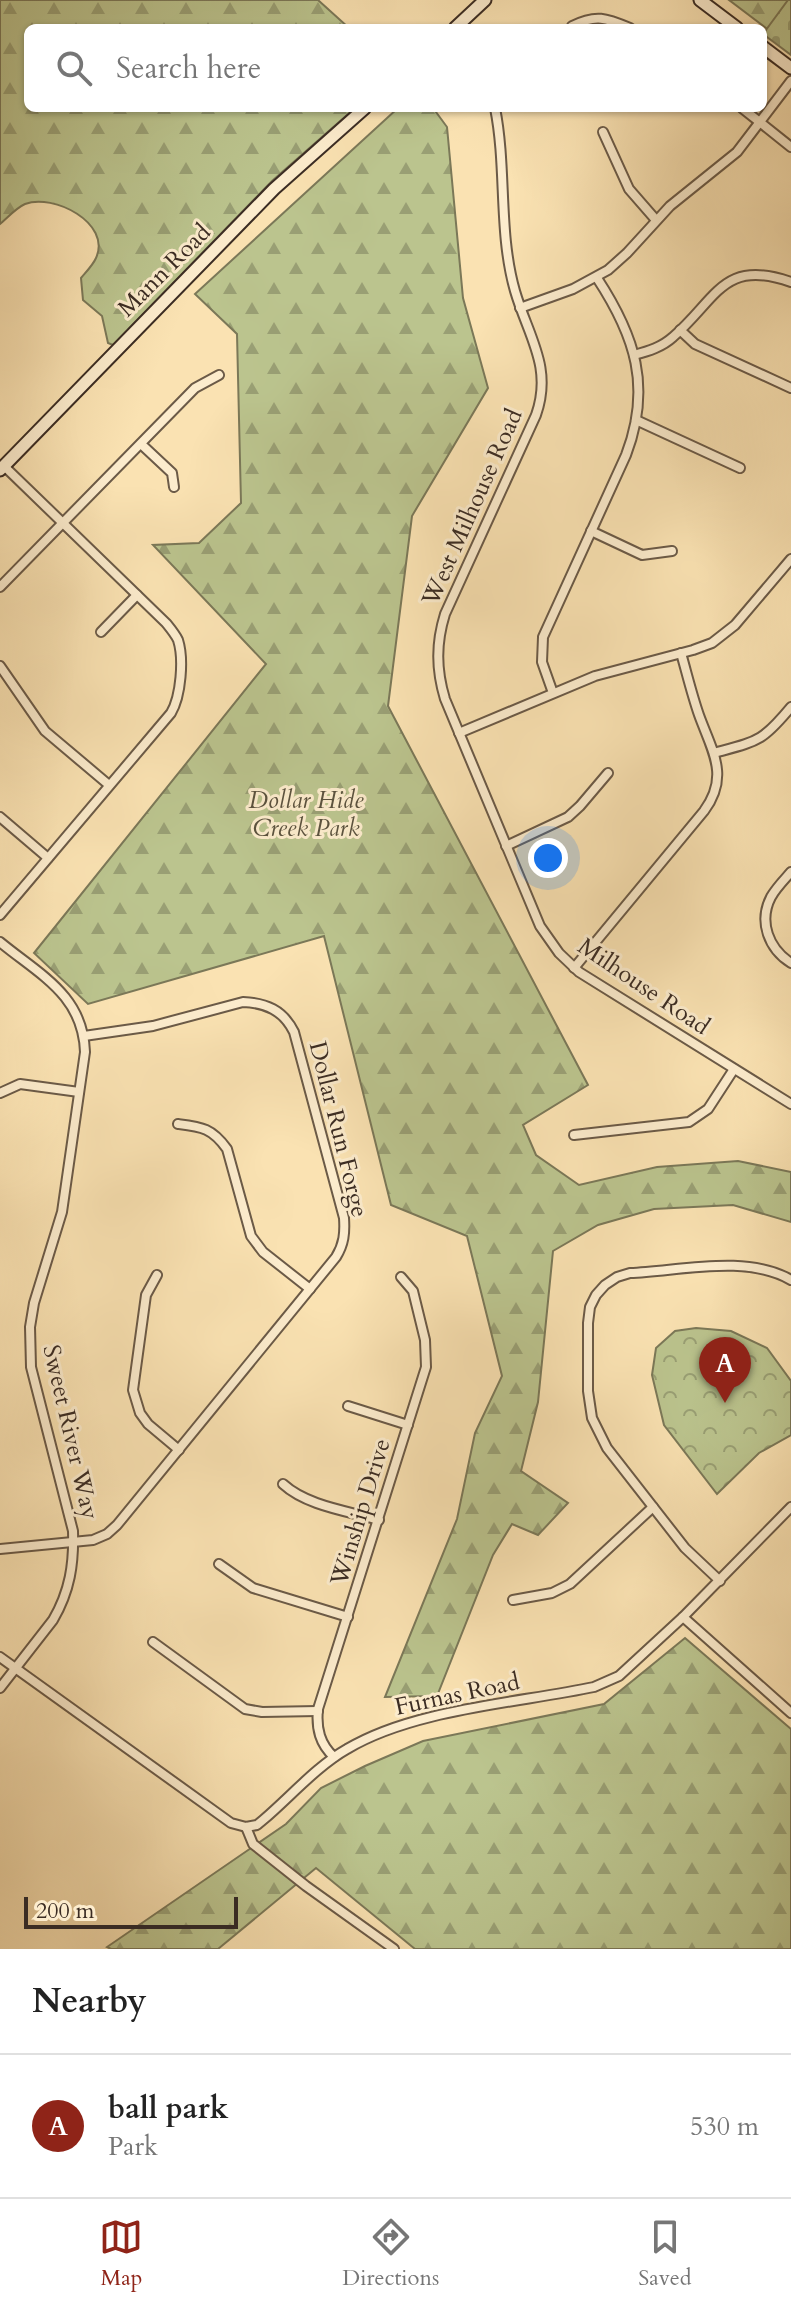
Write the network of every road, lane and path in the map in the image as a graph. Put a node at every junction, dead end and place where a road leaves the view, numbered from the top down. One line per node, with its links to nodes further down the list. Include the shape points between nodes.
1 (485, 0): 3 (main road)
2 (700, 0): 6 (main road)
3 (459, 24)
4 (577, 24): 5 (street, via 593,17)
5 (621, 24)
6 (732, 24)
7 (767, 50): 8 (main road)
8 (791, 68)
9 (791, 81): 13 (street)
10 (361, 112): 26 (main road, Mann Road, via 274,189)
11 (495, 112): 19 (street, West Milhouse Road, via 508,260)
12 (747, 112): 13 (street)
13 (761, 122): 15 (street); 16 (street, via 732,157)
14 (603, 132): 16 (street, via 629,189)
15 (791, 147)
16 (656, 220): 17 (street)
17 (597, 278): 19 (street); 21 (street, via 624,322)
18 (791, 282): 20 (street, via 762,274 736,278)
19 (520, 308): 40 (street, West Milhouse Road, via 541,363 541,399 448,606 438,640 440,682)
20 (680, 330): 21 (street, via 659,347); 23 (street, via 695,344)
21 (634, 355): 24 (street)
22 (219, 375): 25 (street, via 195,388)
23 (791, 388)
24 (636, 420): 27 (street); 30 (street)
25 (141, 444): 28 (street, via 172,473); 29 (street)
26 (2, 468): 29 (street)
27 (740, 468)
28 (174, 487)
29 (63, 523): 33 (street); 34 (street)
30 (591, 531): 31 (street, via 642,555); 38 (street, via 541,644)
31 (672, 551)
32 (791, 559): 36 (street, via 730,630)
33 (0, 587)
34 (137, 595): 35 (street); 43 (street, via 176,635 179,690 174,707)
35 (101, 632)
36 (681, 653): 38 (street); 41 (street)
37 (0, 666): 43 (street, via 45,731)
38 (553, 693): 40 (street)
39 (791, 707): 41 (street, via 763,737)
40 (459, 733): 45 (street, Milhouse Road)
41 (714, 753): 51 (street, via 718,778 706,808)
42 (608, 773): 45 (street, via 568,817)
43 (109, 785): 46 (street)
44 (0, 817): 46 (street)
45 (506, 846): 51 (street, Milhouse Road, via 540,926)
46 (48, 858): 48 (street)
47 (791, 872): 50 (street, via 773,894 766,916 771,942)
48 (0, 915)
49 (0, 942): 52 (street, Sweet River Way, via 73,1006)
50 (791, 963)
51 (574, 968): 53 (street, Milhouse Road)
52 (84, 1036): 54 (street, Sweet River Way); 62 (street, Dollar Run Forge, via 153,1026 243,1002 271,1007 289,1022 344,1218 343,1247)
53 (734, 1069): 56 (street, Milhouse Road); 58 (street, via 708,1109 692,1121)
54 (79, 1092): 55 (street, via 20,1084); 70 (street, Sweet River Way, via 62,1212 34,1303 29,1349)
55 (0, 1093)
56 (791, 1104)
57 (178, 1124): 62 (street, via 200,1126 219,1138 227,1149 251,1236)
58 (574, 1135)
59 (157, 1275): 65 (street, via 146,1295 133,1390 148,1424)
60 (401, 1277): 64 (street, Winship Drive, via 413,1291 427,1350)
61 (791, 1280): 67 (street, via 766,1269 736,1266 630,1273 598,1293 588,1316 590,1411 601,1440)
62 (310, 1289): 65 (street, Dollar Run Forge)
63 (348, 1406): 64 (street)
64 (408, 1425): 69 (street, Winship Drive)
65 (179, 1450): 70 (street, Dollar Run Forge, via 107,1534)
66 (283, 1484): 69 (street, via 312,1500)
67 (653, 1507): 73 (street, via 689,1553); 74 (street, via 570,1584)
68 (791, 1507): 73 (street, Furnas Road)
69 (379, 1520): 75 (street, Winship Drive)
70 (74, 1542): 71 (street, Dollar Run Forge); 79 (street, Sweet River Way, via 71,1578 60,1608)
71 (0, 1549)
72 (219, 1564): 75 (street, via 253,1588)
73 (720, 1581): 76 (street, Furnas Road)
74 (513, 1600)
75 (348, 1617): 81 (street, Winship Drive)
76 (683, 1617): 82 (street); 83 (street, Furnas Road, via 601,1685 394,1727)
77 (153, 1642): 81 (street, via 245,1709)
78 (0, 1657): 79 (street)
79 (17, 1669): 80 (street, Sweet River Way); 84 (street, via 231,1823)
80 (0, 1688)
81 (318, 1711): 83 (street, via 320,1738)
82 (791, 1713)
83 (334, 1757): 84 (street, Furnas Road, via 257,1825)
84 (246, 1827): 85 (street, via 253,1844)
85 (394, 1949)

